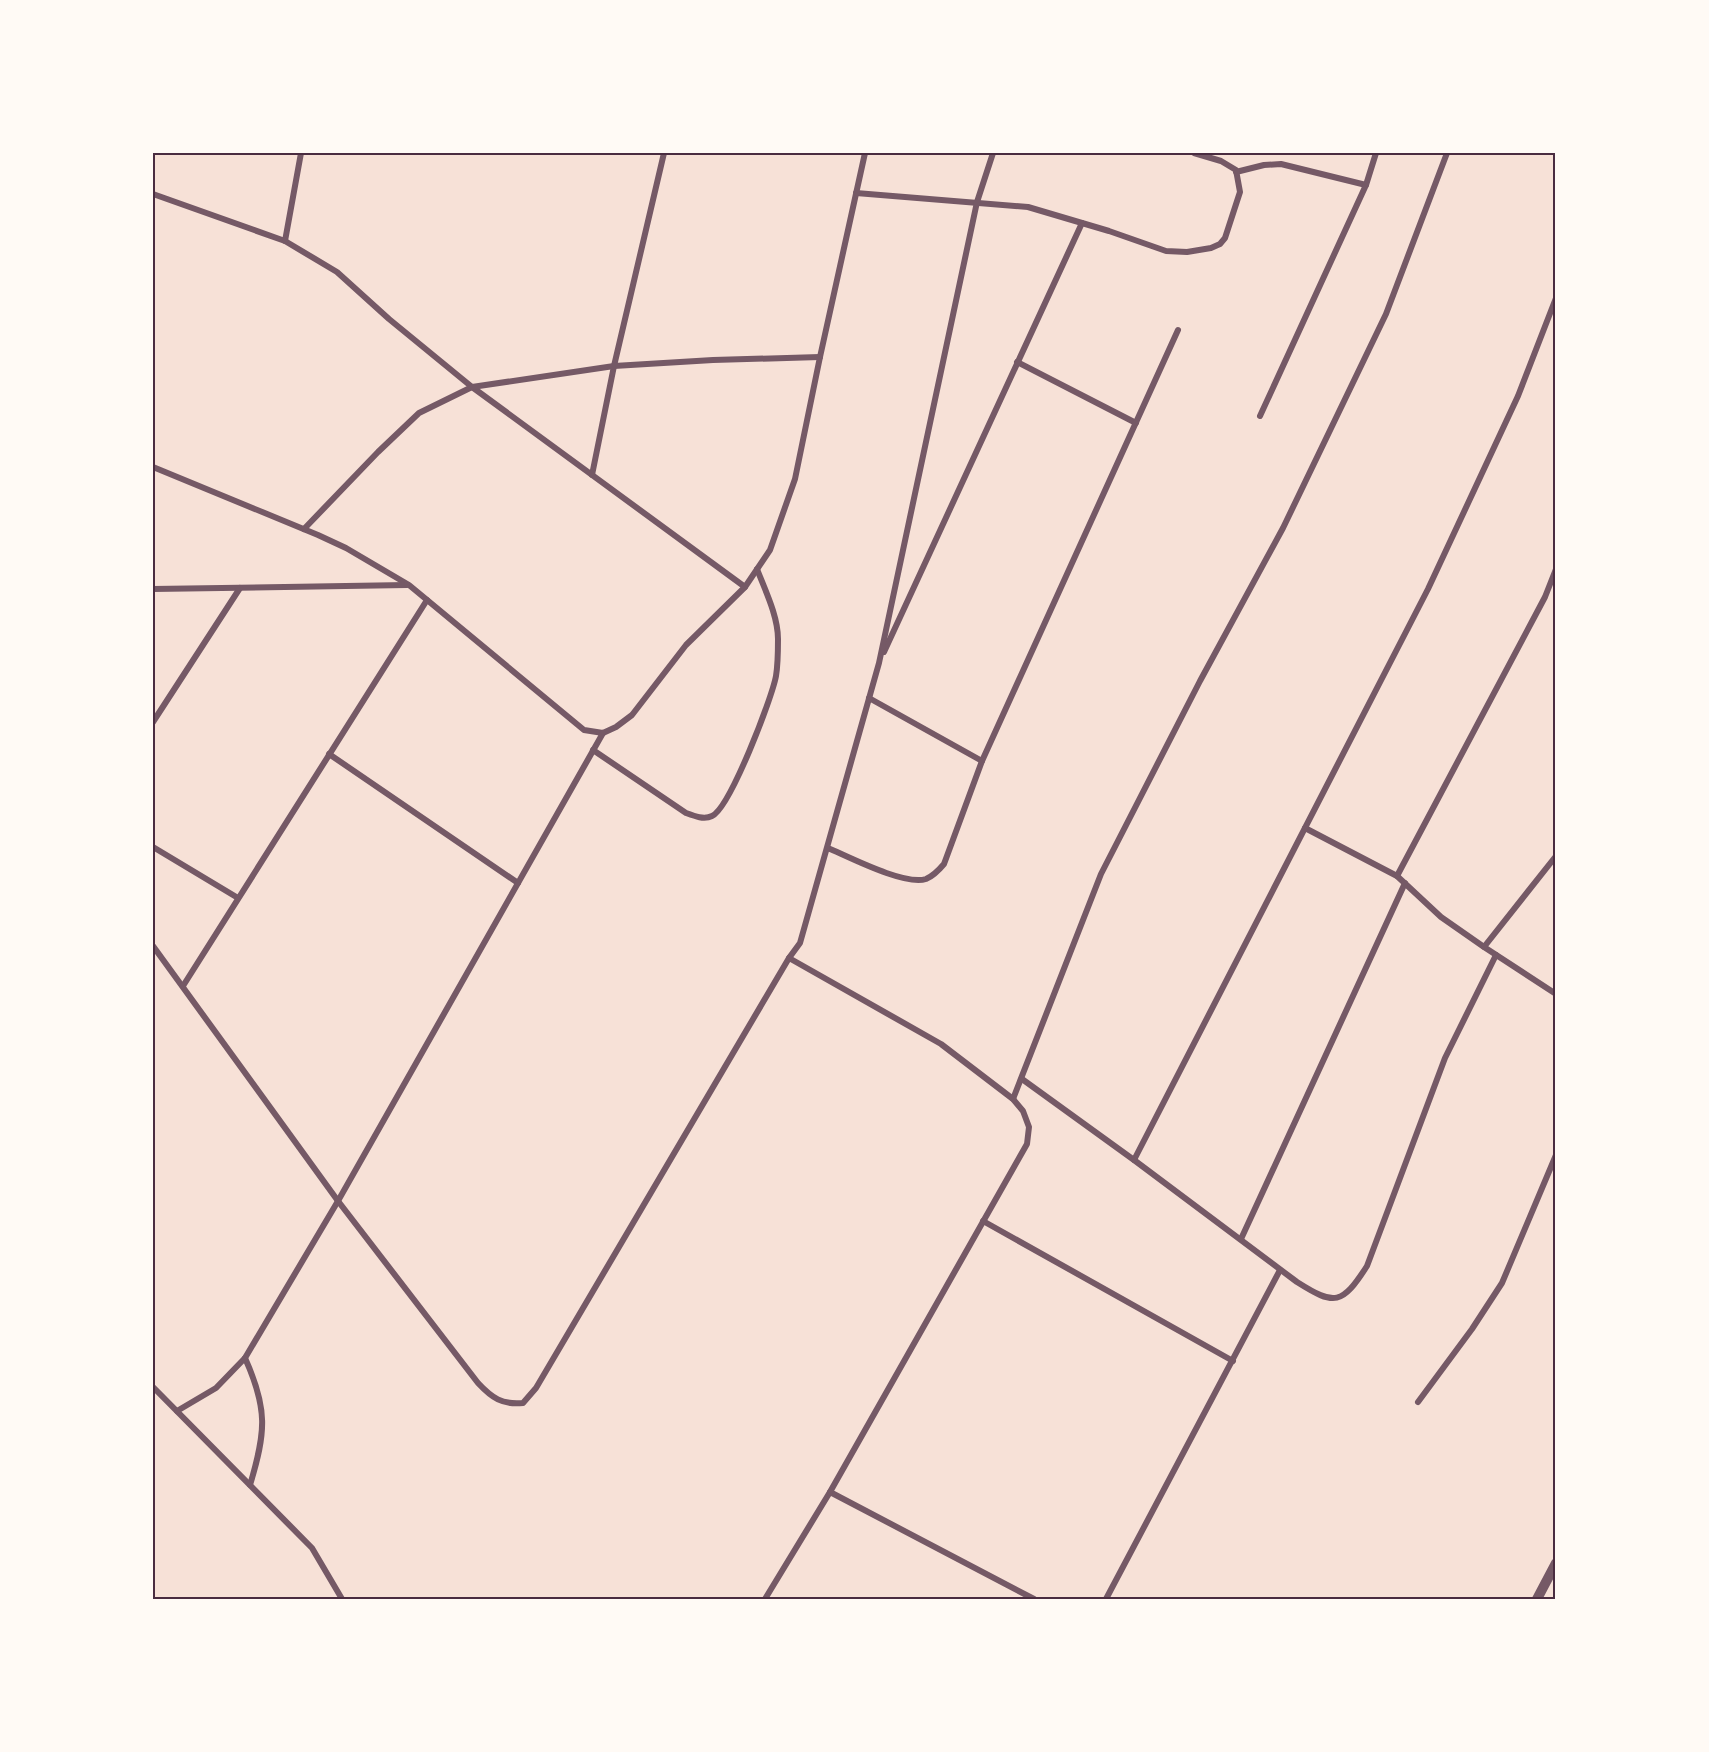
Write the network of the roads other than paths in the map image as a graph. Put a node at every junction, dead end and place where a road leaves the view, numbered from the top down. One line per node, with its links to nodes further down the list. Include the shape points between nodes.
1 (301, 153): 14 (street)
2 (664, 153): 19 (street)
3 (865, 153): 10 (street)
4 (993, 153): 12 (street)
5 (1194, 153): 8 (street, via 1221,161)
6 (1376, 153): 9 (street)
7 (1447, 153): 54 (street, via 1381,325 1283,528 1101,874)
8 (1236, 172): 9 (street, via 1281,164); 13 (street, via 1240,192 1233,215 1225,237 1211,248 1166,251)
9 (1366, 185): 21 (street)
10 (856, 193): 12 (street); 17 (street)
11 (153, 194): 14 (street)
12 (977, 202): 13 (street, via 1028,207); 33 (street)
13 (1082, 223): 18 (street)
14 (285, 241): 20 (street, via 337,272)
15 (1556, 298): 40 (street, via 1518,396 1428,589)
16 (1178, 330): 22 (street)
17 (819, 357): 19 (street); 26 (street, via 795,479 770,549)
18 (1017, 362): 22 (street); 33 (street)
19 (614, 366): 20 (street); 24 (street)
20 (472, 387): 24 (street); 25 (street, via 419,413)
21 (1260, 416)
22 (1136, 423): 39 (street)
23 (153, 467): 25 (street)
24 (592, 475): 29 (street)
25 (304, 529): 28 (street)
26 (757, 569): 29 (street); 37 (street, via 778,637 776,676 734,785 720,810 711,817 686,813)
27 (1556, 569): 44 (street, via 1545,597)
28 (409, 585): 30 (street); 32 (street)
29 (745, 587): 36 (street, via 686,645 632,715)
30 (240, 588): 31 (street); 35 (street)
31 (153, 589)
32 (427, 600): 36 (street, via 584,730); 38 (street)
33 (879, 663): 34 (street)
34 (869, 698): 39 (street); 42 (street)
35 (153, 722)
36 (603, 732): 37 (street)
37 (593, 750): 45 (street)
38 (329, 754): 45 (street); 47 (street)
39 (982, 761): 42 (street, via 944,864 925,879 900,878)
40 (1305, 828): 44 (street); 57 (street)
41 (153, 847): 47 (street)
42 (828, 848): 51 (street, via 800,943)
43 (1556, 856): 49 (street)
44 (1397, 876): 46 (street)
45 (518, 883): 58 (street)
46 (1405, 883): 49 (street, via 1441,917); 60 (street)
47 (238, 898): 52 (street)
48 (153, 946): 52 (street)
49 (1484, 947): 50 (street)
50 (1496, 955): 53 (street); 61 (street, via 1445,1058 1367,1266 1353,1288 1342,1297 1329,1299)
51 (789, 958): 55 (street, via 941,1044); 58 (street, via 536,1388 523,1403 509,1404 491,1397 478,1383)
52 (183, 986): 58 (street)
53 (1556, 994)
54 (1022, 1079): 55 (street); 57 (street)
55 (1013, 1099): 59 (street, via 1029,1127 1027,1144)
56 (1556, 1155): 65 (street, via 1502,1283)
57 (1134, 1160): 60 (street)
58 (338, 1201): 62 (street)
59 (983, 1221): 63 (street); 68 (street)
60 (1241, 1239): 61 (street)
61 (1280, 1270): 63 (street)
62 (245, 1358): 66 (street, via 216,1388); 67 (street, via 258,1386 262,1415 262,1446)
63 (1233, 1361): 73 (street)
64 (153, 1387): 66 (street)
65 (1418, 1402)
66 (177, 1411): 67 (street)
67 (250, 1485): 70 (street, via 312,1548)
68 (830, 1492): 71 (street); 72 (street)
69 (1556, 1563): 74 (street)
70 (342, 1599)
71 (765, 1599)
72 (1034, 1599)
73 (1106, 1599)
74 (1537, 1599)

